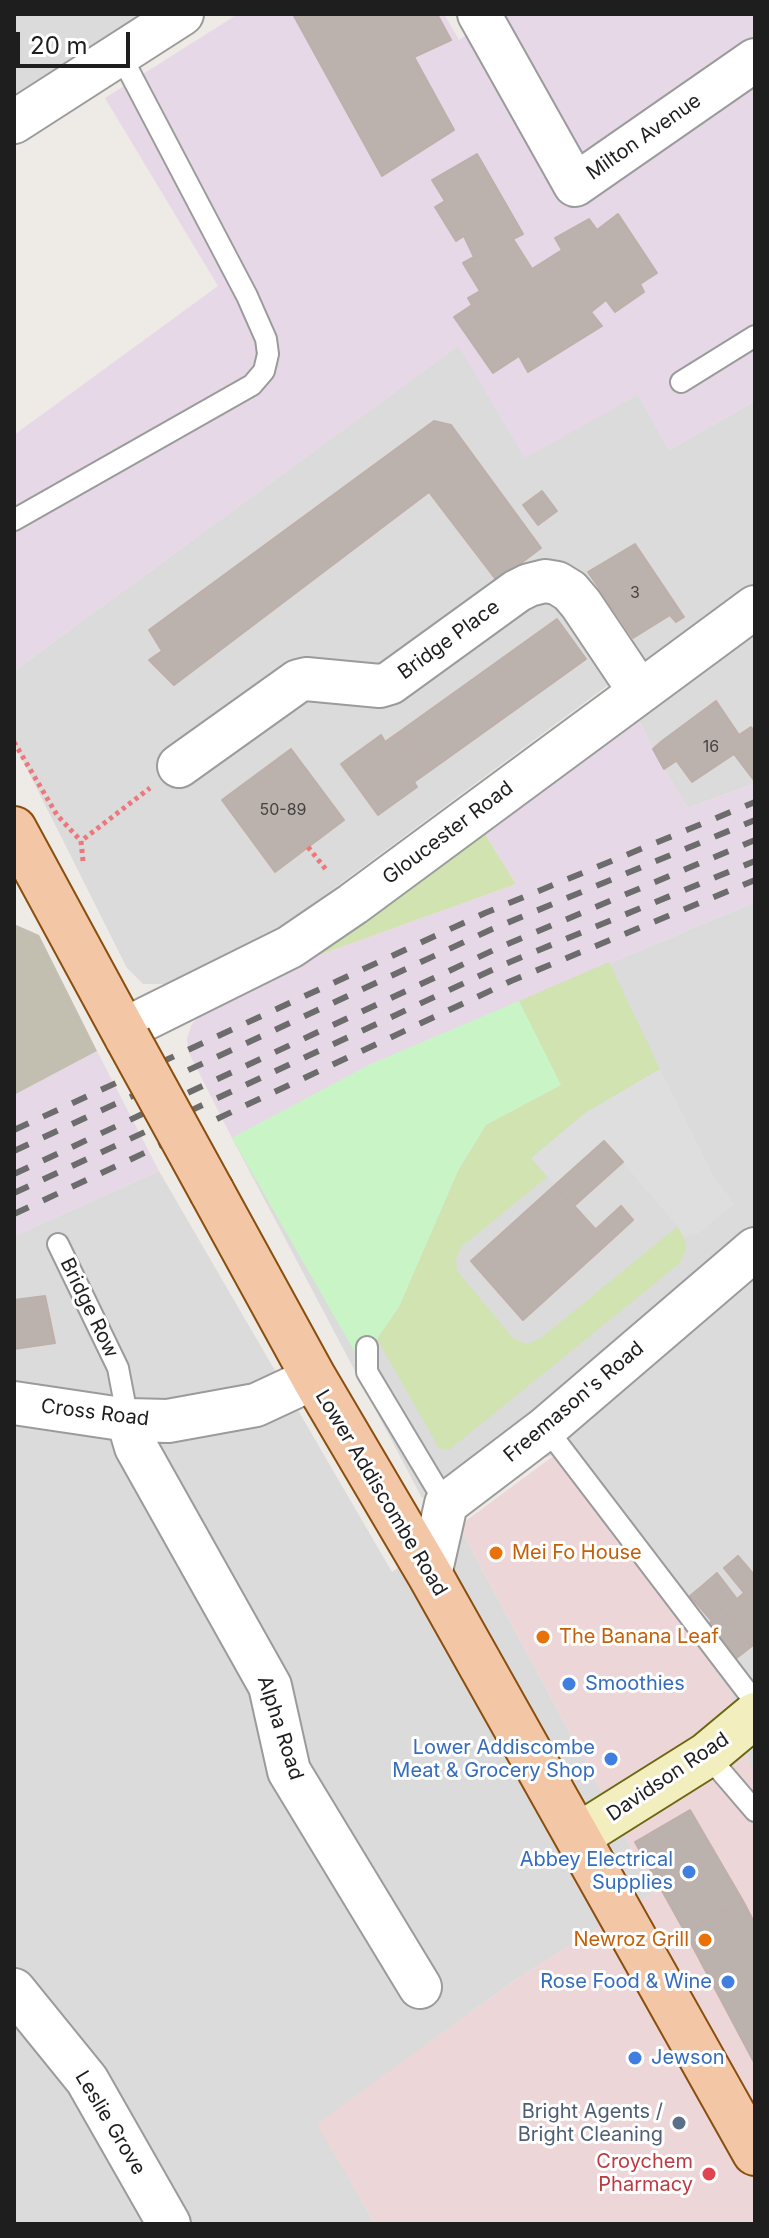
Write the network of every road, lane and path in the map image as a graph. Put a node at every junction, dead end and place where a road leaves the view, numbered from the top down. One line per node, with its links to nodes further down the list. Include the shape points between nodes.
1 (182, 14): 3 (street)
2 (479, 14): 4 (street, Milton Avenue, via 575,185)
3 (120, 54): 5 (street); 8 (lane, via 247,296 268,354 264,371 252,385)
4 (755, 60)
5 (14, 122)
6 (755, 336): 7 (lane)
7 (681, 382)
8 (14, 520)
9 (755, 607): 10 (street, Gloucester Road)
10 (640, 692): 12 (street, Bridge Place, via 576,598 557,583 545,581 517,591 390,683 298,681); 16 (street, Gloucester Road, via 290,947)
11 (14, 742): 14 (path, via 57,815)
12 (179, 766): 14 (path)
13 (14, 829): 16 (main road, Lower Addiscombe Road)
14 (81, 841): 15 (path)
15 (83, 861)
16 (125, 1034): 20 (main road, Lower Addiscombe Road, bridge)
17 (58, 1244): 22 (lane, Bridge Row, via 118,1368)
18 (755, 1249): 23 (street, Freemason's Road)
19 (367, 1347): 24 (lane, via 367,1372)
20 (314, 1378): 22 (street, Cross Road, via 256,1405 227,1412 168,1421); 25 (main road, Lower Addiscombe Road)
21 (14, 1403): 22 (street, Cross Road)
22 (128, 1420): 31 (street, Alpha Road, via 136,1447 270,1686 289,1771)
23 (546, 1428): 24 (street, Freemason's Road); 26 (lane)
24 (446, 1504): 25 (street)
25 (430, 1575): 30 (main road, Lower Addiscombe Road)
26 (755, 1702)
27 (755, 1715): 28 (street, Davidson Road)
28 (707, 1755): 29 (lane); 30 (street, Davidson Road)
29 (755, 1811)
30 (578, 1836): 33 (main road, Lower Addiscombe Road)
31 (420, 1987)
32 (14, 1990): 34 (street, Leslie Grove, via 87,2080)
33 (755, 2153)
34 (169, 2224)

